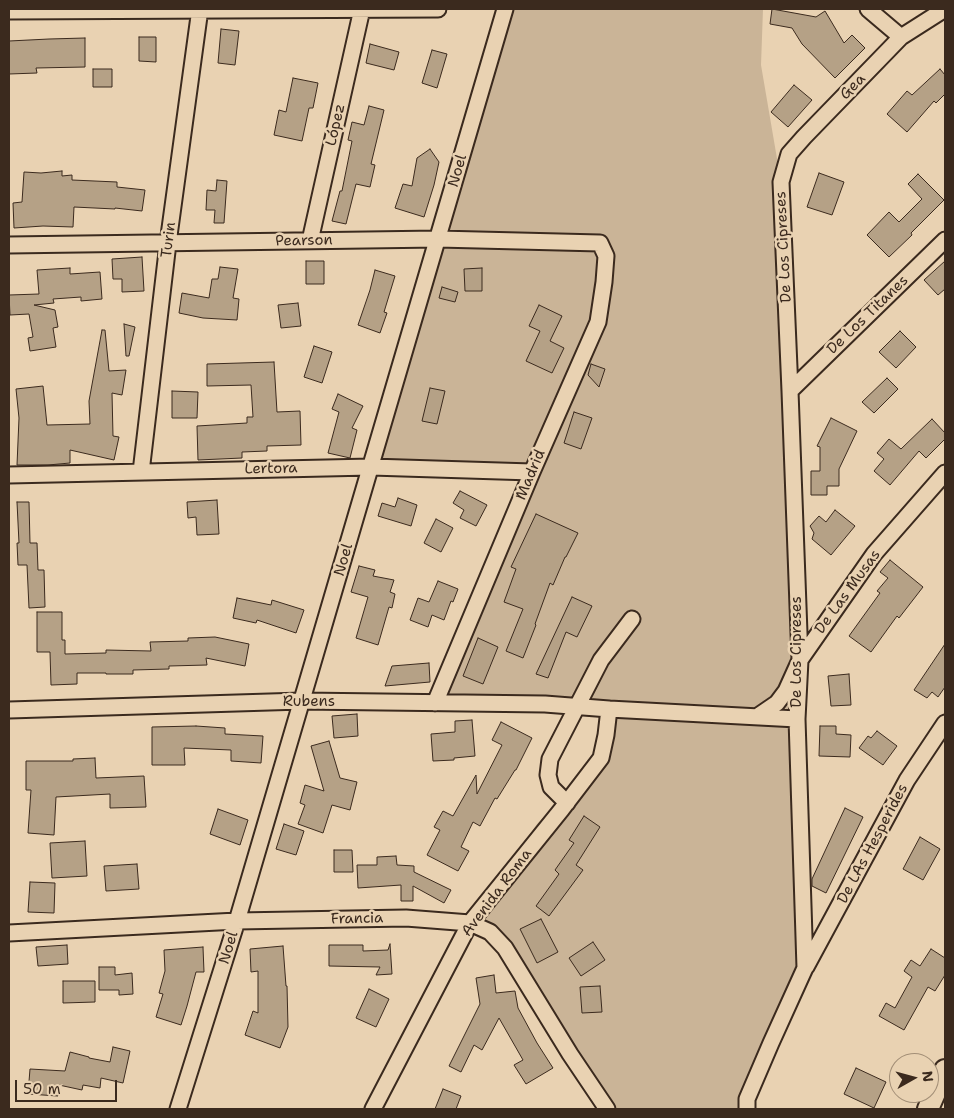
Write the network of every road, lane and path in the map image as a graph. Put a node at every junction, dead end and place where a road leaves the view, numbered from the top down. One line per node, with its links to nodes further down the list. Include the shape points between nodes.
1 (200, 9): 2 (street); 7 (street); 13 (street, Turin)
2 (362, 9): 3 (street); 12 (street, López)
3 (438, 9)
4 (505, 9): 10 (street, Noel)
5 (868, 9): 8 (street)
6 (945, 9): 8 (street, Gea)
7 (9, 11)
8 (902, 37): 9 (street, Gea, via 789,154)
9 (781, 182): 16 (street, De Los Cipreses)
10 (438, 239): 12 (street, Pearson); 14 (street, Pearson); 17 (street, Noel)
11 (945, 240): 16 (street, De Los Titanes)
12 (310, 241): 13 (street, Pearson)
13 (168, 243): 15 (street, Pearson); 18 (street, Turin)
14 (600, 243): 19 (street, Madrid, via 606,256 598,322)
15 (9, 245)
16 (790, 391): 23 (street, De Los Cipreses)
17 (371, 467): 18 (street, Lertora); 19 (street, Lertora); 24 (street, Noel)
18 (141, 472): 21 (street, Lertora)
19 (532, 472): 25 (street, Madrid)
20 (945, 473): 23 (street, De Las Musas, via 874,554)
21 (9, 475)
22 (632, 620): 26 (street, via 602,660)
23 (800, 660): 29 (street, De Las Musas, via 778,703); 30 (street, De Los Cipreses)
24 (302, 701): 25 (street, Rubens); 28 (street, Rubens); 33 (street, Noel)
25 (435, 703): 26 (street, Rubens)
26 (578, 707): 27 (street, Rubens); 32 (street, via 550,760 548,775 551,787)
27 (609, 709): 29 (street, Rubens); 32 (street, Avenida Roma, via 601,758)
28 (9, 710)
29 (758, 716): 30 (street, Rubens)
30 (797, 719): 36 (street, De Los Cipreses)
31 (945, 723): 36 (street, De LAs Hesperides, via 907,780)
32 (567, 803): 34 (street, Avenida Roma)
33 (237, 921): 34 (street, Francia, via 406,918); 35 (street, Francia); 38 (street, Noel)
34 (470, 923): 39 (street, Avenida Roma); 40 (street, Francia, via 490,932 505,948)
35 (9, 933)
36 (805, 968): 41 (street, De Los Cipreses, via 771,1043)
37 (945, 1070): 42 (main road)
38 (178, 1109)
39 (373, 1109)
40 (607, 1109)
41 (747, 1109)
42 (928, 1109)

